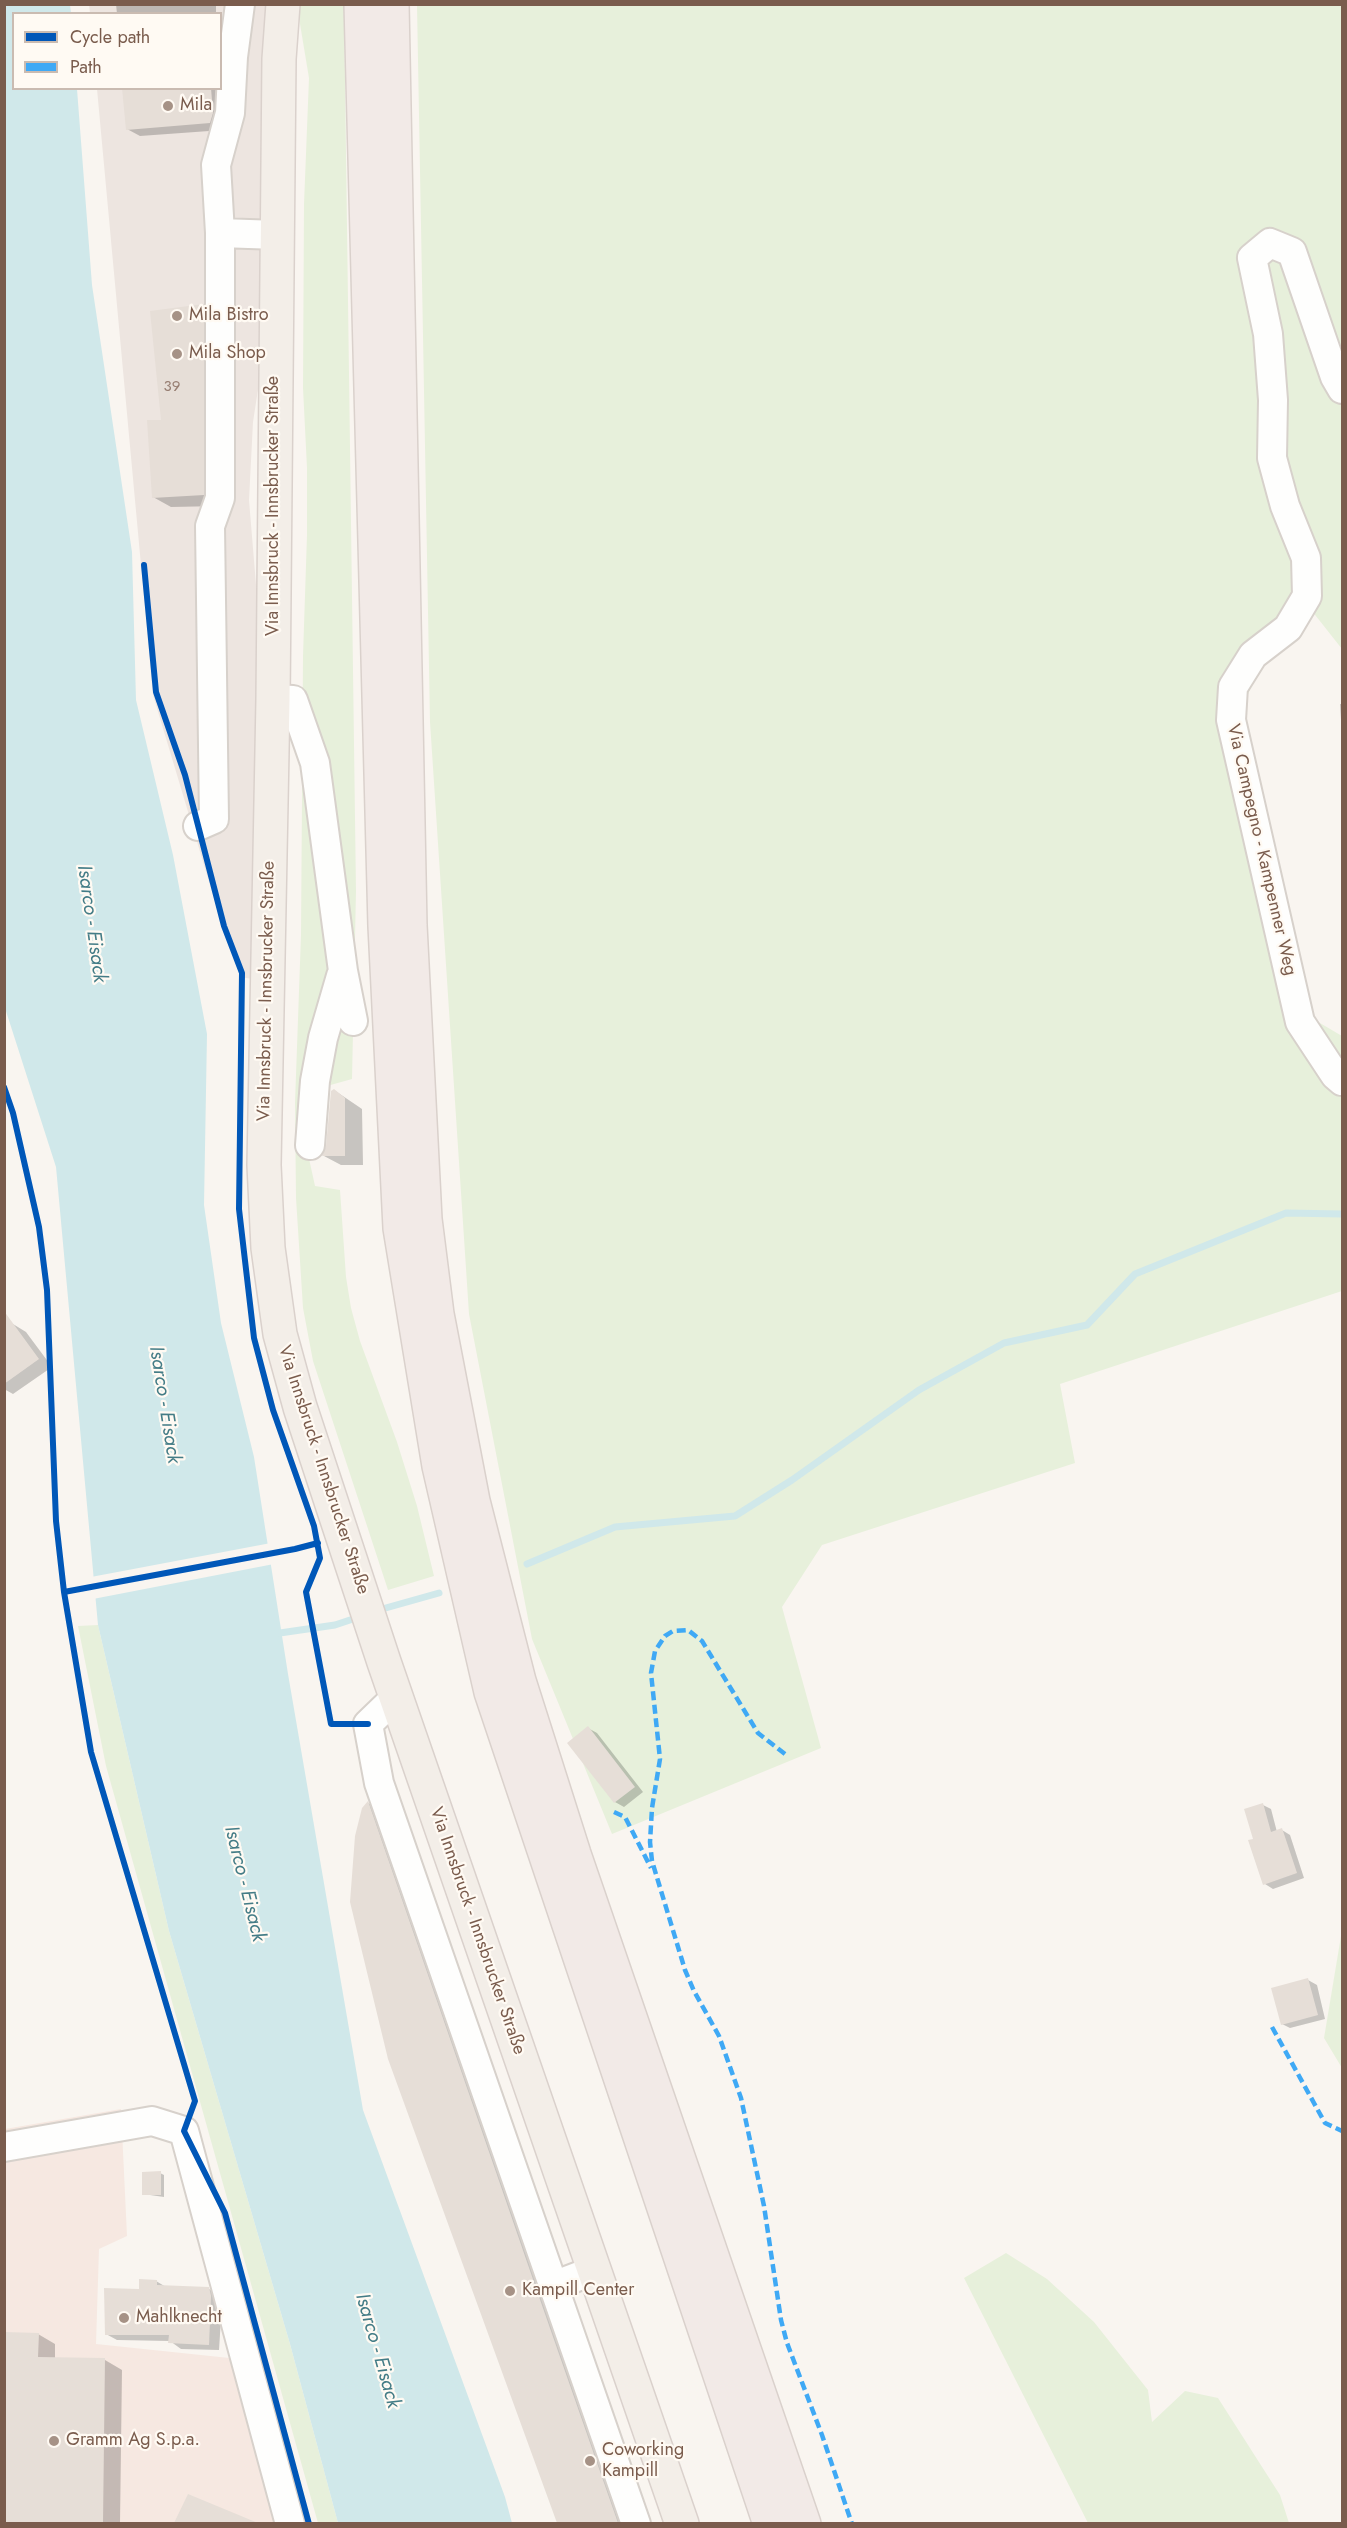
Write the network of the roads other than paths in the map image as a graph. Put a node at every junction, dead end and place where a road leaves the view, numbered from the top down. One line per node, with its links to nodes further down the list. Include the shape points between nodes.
1 (240, 4): 5 (street, via 230,113 216,165)
2 (283, 4): 6 (main road, Via Innsbruck - Innsbrucker Straße)
3 (361, 4): 21 (highway, via 385,926 400,1228 437,1455 491,1692)
4 (392, 4): 22 (highway, via 410,925 425,1219 437,1314 473,1501 522,1692)
5 (220, 233): 6 (street); 9 (street, via 220,498 210,526 214,819)
6 (278, 236): 8 (main road, Via Innsbruck - Innsbrucker Straße)
7 (1342, 389): 12 (street, Via Campegno - Kampenner Weg, via 1292,252 1270,243 1252,258 1268,334 1272,458 1285,506 1306,558 1307,596 1288,628 1253,655 1233,687 1231,720 1300,1022)
8 (273, 699): 10 (street, via 293,700 315,763); 14 (main road, Via Innsbruck - Innsbrucker Straße, via 264,1165 268,1248 280,1334 300,1407)
9 (198, 826)
10 (343, 971): 11 (street); 13 (street, via 323,1038)
11 (353, 1021)
12 (1342, 1081)
13 (310, 1145)
14 (396, 1697): 16 (main road, Via Innsbruck - Innsbrucker Straße); 17 (street, via 368,1724 379,1783)
15 (4, 2147): 18 (street, via 152,2121 184,2131)
16 (595, 2270): 17 (street); 20 (main road, Via Innsbruck - Innsbrucker Straße)
17 (554, 2286): 19 (street)
18 (290, 2523)
19 (636, 2523)
20 (682, 2523)
21 (770, 2523)
22 (804, 2523)

